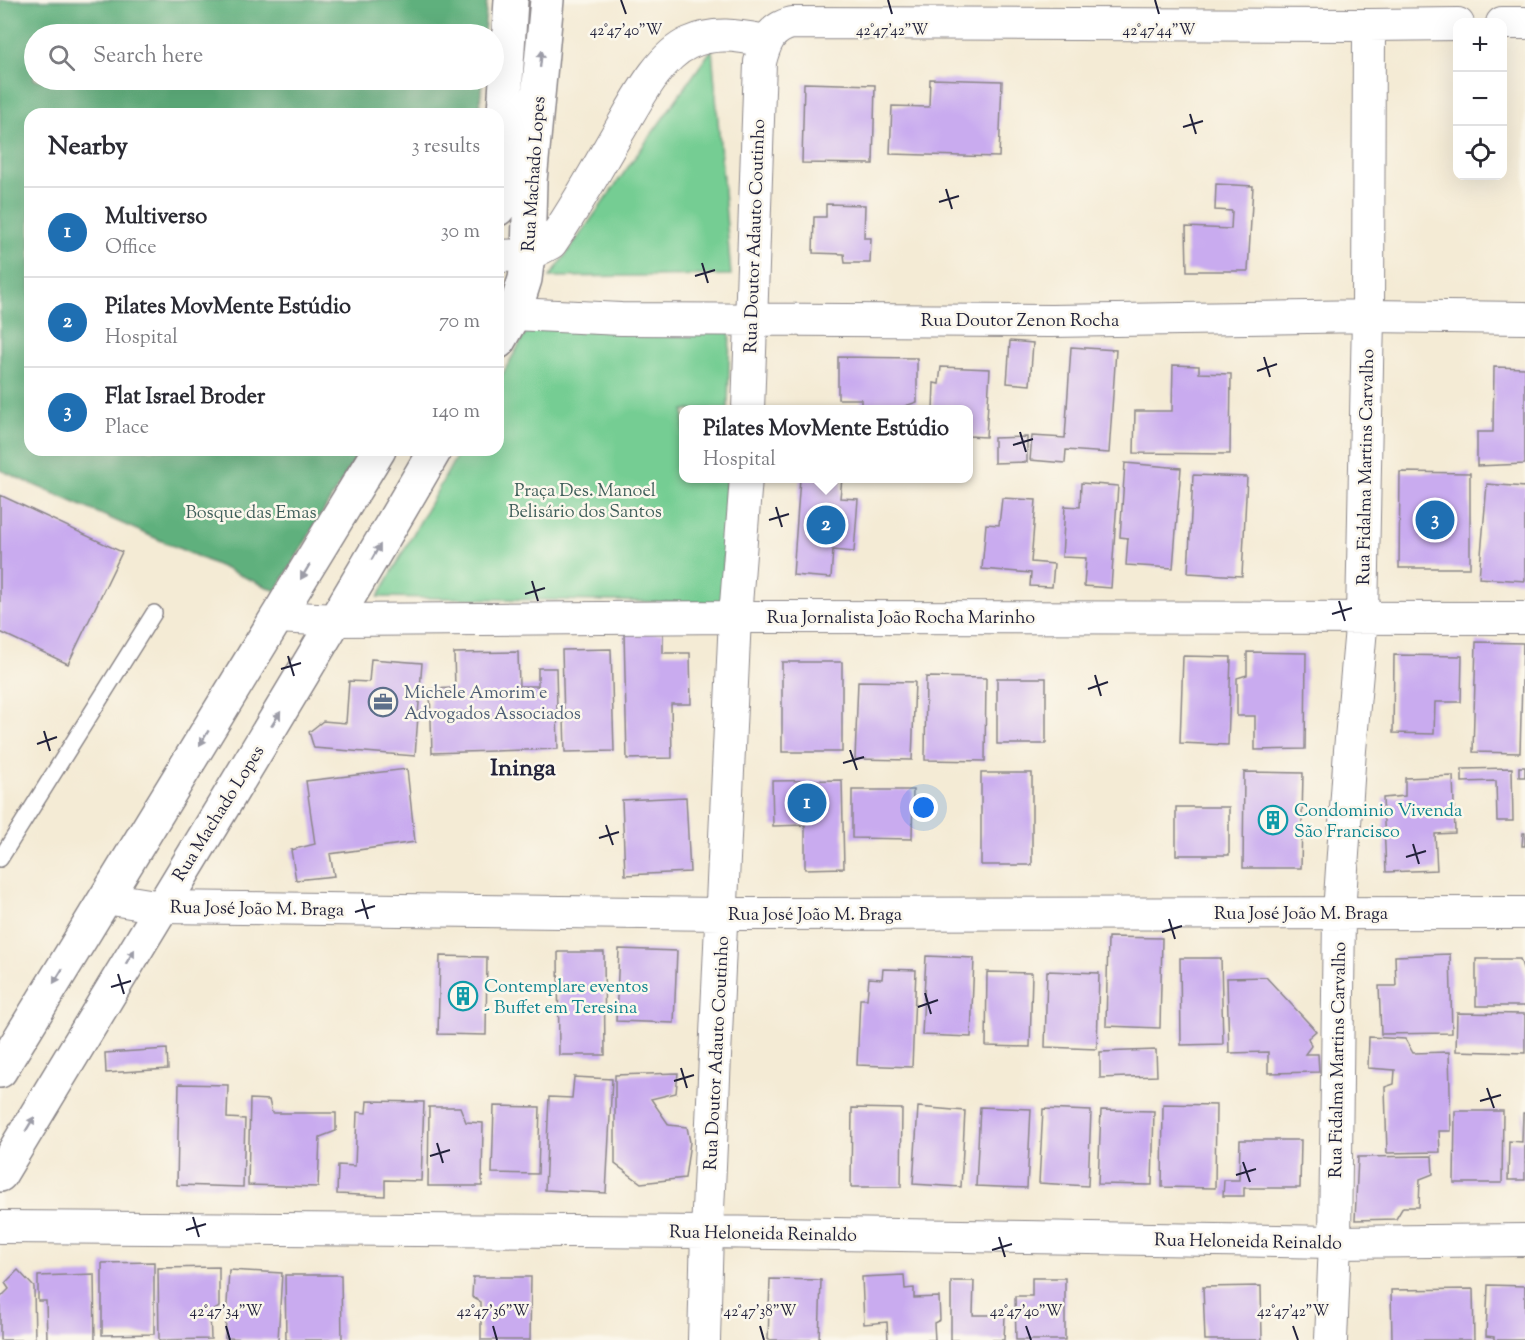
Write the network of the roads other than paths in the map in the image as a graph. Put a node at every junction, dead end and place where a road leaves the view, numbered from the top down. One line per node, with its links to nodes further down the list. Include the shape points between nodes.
1 (511, 0): 8 (street, Rua Machado Lopes)
2 (547, 0): 9 (street, Rua Machado Lopes, one-way to 2, via 530,181)
3 (1525, 22): 4 (street)
4 (1507, 23)
5 (1453, 24): 6 (street)
6 (1368, 25): 7 (street, via 792,23 773,32); 11 (street, Rua Fidalma Martins Carvalho)
7 (763, 52): 9 (street, via 729,34 687,43 672,54 645,88 551,243); 13 (street, Rua Doutor Adauto Coutinho)
8 (504, 113)
9 (513, 256): 10 (street, Rua Machado Lopes, via 525,279)
10 (514, 314): 13 (street, Rua Doutor Zenon Rocha); 14 (street, Rua Machado Lopes)
11 (1368, 316): 12 (street, Rua Doutor Zenon Rocha); 13 (street, Rua Doutor Zenon Rocha, via 1050,321); 22 (street, Rua Fidalma Martins Carvalho)
12 (1525, 318)
13 (751, 319): 15 (street, Rua Doutor Adauto Coutinho)
14 (504, 332)
15 (748, 405)
16 (375, 456): 20 (street, one-way to 20)
17 (432, 456): 24 (street, Rua Machado Lopes, one-way to 17)
18 (746, 483): 21 (street, Rua Doutor Adauto Coutinho)
19 (154, 613): 25 (lane)
20 (277, 617): 24 (street, Rua Jornalista João Rocha Marinho); 26 (street, one-way to 26)
21 (735, 617): 22 (street, Rua Jornalista João Rocha Marinho); 24 (street, Rua Jornalista João Rocha Marinho); 30 (street, Rua Doutor Adauto Coutinho)
22 (1362, 617): 23 (street, Rua Jornalista João Rocha Marinho); 28 (street, Rua Fidalma Martins Carvalho)
23 (1525, 618)
24 (336, 620): 27 (street, Rua Machado Lopes, one-way to 24)
25 (0, 859)
26 (106, 898): 27 (street, Rua José João M. Braga); 31 (street, one-way to 31)
27 (161, 907): 30 (street, Rua José João M. Braga); 32 (street, Rua Machado Lopes, one-way to 27)
28 (1339, 913): 29 (street, Rua José João M. Braga); 30 (street, Rua José João M. Braga); 36 (street, Rua Fidalma Martins Carvalho)
29 (1525, 913)
30 (722, 914): 34 (street, Rua Doutor Adauto Coutinho)
31 (0, 1071)
32 (0, 1174)
33 (0, 1227): 34 (street, Rua Heloneida Reinaldo)
34 (707, 1232): 36 (street, Rua Heloneida Reinaldo); 37 (street, Rua Doutor Adauto Coutinho)
35 (1525, 1240): 36 (street, Rua Heloneida Reinaldo)
36 (1335, 1242): 38 (street, Rua Fidalma Martins Carvalho)
37 (704, 1340)
38 (1331, 1340)

